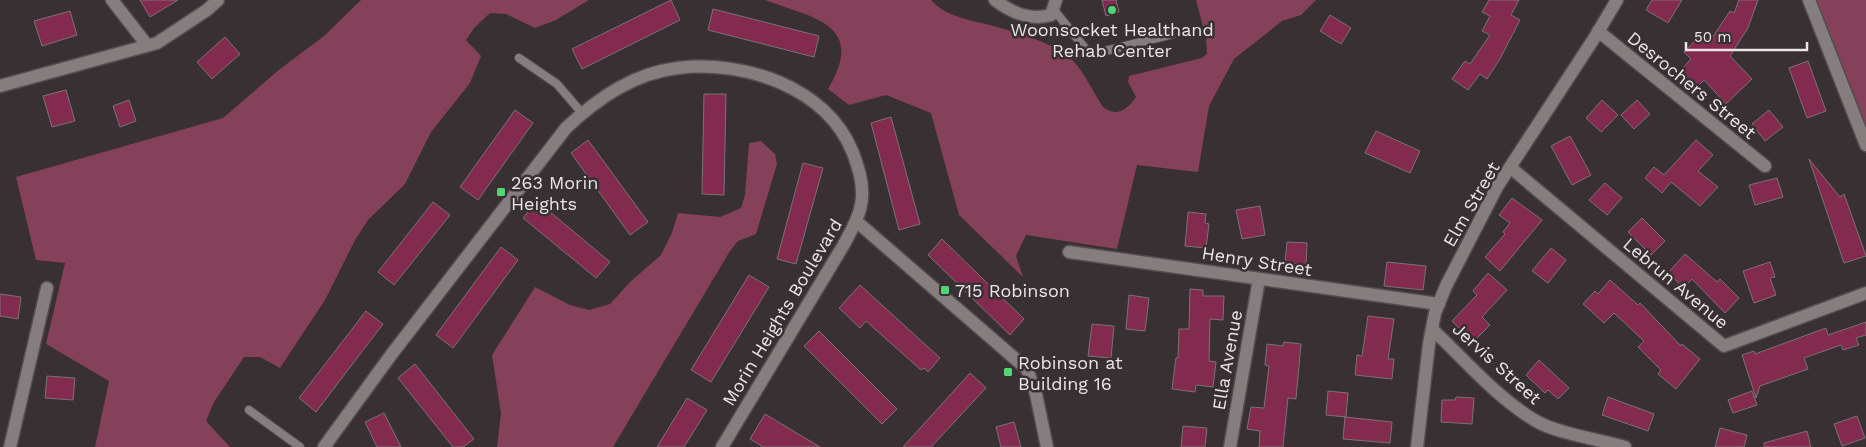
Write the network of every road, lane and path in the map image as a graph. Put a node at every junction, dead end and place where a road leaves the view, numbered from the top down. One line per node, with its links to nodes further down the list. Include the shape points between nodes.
1 (112, 0): 9 (street)
2 (218, 0): 9 (street, via 158,43)
3 (995, 0): 6 (street, via 1024,17 1045,16)
4 (1616, 0): 8 (street, Elm Street)
5 (1809, 0): 13 (street)
6 (1055, 5): 7 (lane, via 1088,52 1105,51)
7 (1189, 30)
8 (1598, 32): 14 (street, Desrochers Street); 15 (street, Elm Street)
9 (147, 45): 11 (street)
10 (519, 58): 12 (lane, via 557,84)
11 (0, 86)
12 (582, 113): 16 (street, Morin Heights Boulevard, via 618,88 678,68 713,67 763,76 823,108 842,131 859,169 862,185); 26 (street, Morin Heights Boulevard, via 550,147)
13 (1866, 145)
14 (1765, 166)
15 (1511, 168): 20 (street, Lebrun Avenue, via 1724,346); 21 (street, Elm Street, via 1497,187)
16 (856, 222): 27 (street, Morin Heights Boulevard); 28 (street, via 1027,369 1036,394)
17 (1069, 252): 18 (street, Henry Street)
18 (1259, 279): 21 (street, Henry Street); 29 (street, Ella Avenue)
19 (47, 288): 24 (street)
20 (1866, 293)
21 (1439, 304): 22 (street, Elm Street)
22 (1432, 328): 30 (street, Elm Street); 31 (street, Jervis Street, via 1512,405 1537,421)
23 (249, 410): 25 (lane)
24 (10, 447)
25 (300, 447)
26 (324, 447)
27 (722, 447)
28 (1047, 447)
29 (1230, 447)
30 (1416, 447)
31 (1625, 447)

